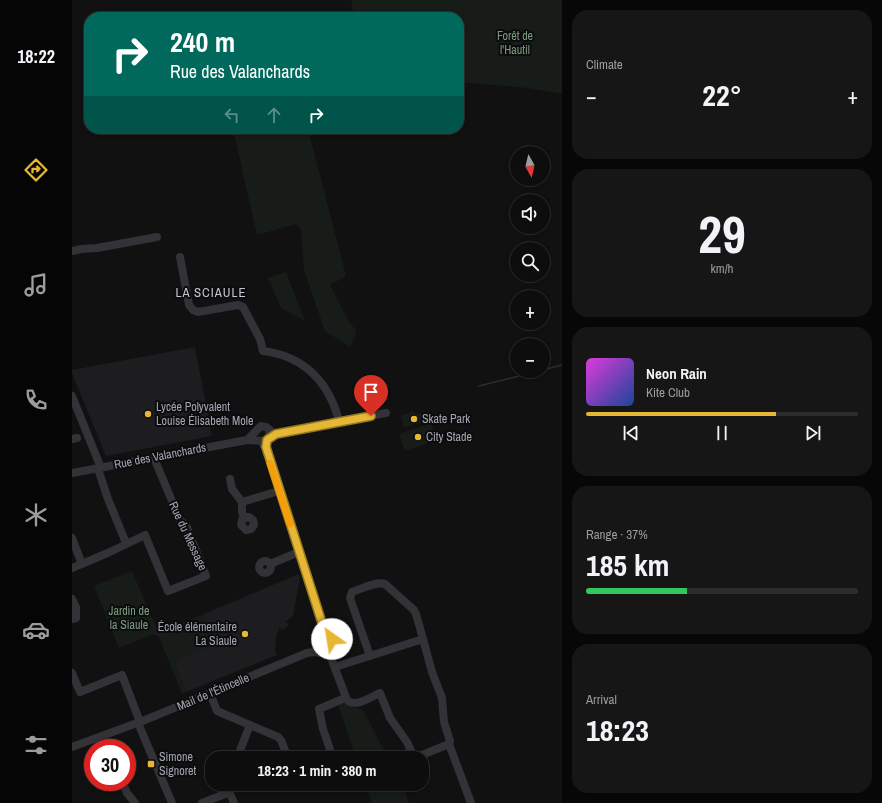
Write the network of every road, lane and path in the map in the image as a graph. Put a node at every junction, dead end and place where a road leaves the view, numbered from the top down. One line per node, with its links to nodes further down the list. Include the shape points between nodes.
1 (158, 237): 2 (street)
2 (72, 251)
3 (180, 257): 6 (street, via 189,305 193,310 198,312 238,305 243,307 260,339 263,351 287,356 309,370 330,396)
4 (72, 396): 11 (street)
5 (386, 413): 6 (street, Rue des Valanchards)
6 (339, 421): 8 (street, Rue des Valanchards)
7 (256, 431): 8 (street, via 256,436); 8 (street, via 262,426 267,428); 9 (street)
8 (267, 438): 9 (street, Rue des Valanchards); 14 (street, via 266,449)
9 (247, 440): 10 (street, Rue des Valanchards)
10 (154, 458): 11 (street, Rue des Valanchards); 18 (street, Rue du Message, via 180,520 186,525 206,576 168,591 145,535)
11 (99, 468): 12 (street, Rue des Valanchards); 18 (street, via 108,500)
12 (72, 473)
13 (230, 479): 15 (street, via 232,489)
14 (279, 491): 15 (street); 19 (street)
15 (242, 502): 16 (street)
16 (244, 518)
17 (72, 538): 20 (street)
18 (126, 543): 20 (street)
19 (299, 552): 21 (street); 26 (street, via 323,626 331,635 332,643)
20 (82, 564): 22 (street)
21 (270, 564)
22 (72, 568)
23 (72, 599): 24 (street, via 76,608 76,618)
24 (72, 619)
25 (422, 639): 27 (street); 27 (street, via 414,610 385,584 375,584 352,592 350,598); 36 (street, via 442,698)
26 (328, 650): 28 (street); 31 (street, Mail de l'Étincelle, via 322,653 307,653)
27 (370, 656): 28 (street)
28 (335, 667): 33 (street)
29 (72, 673): 30 (street)
30 (80, 692): 32 (street); 34 (street, via 122,675)
31 (210, 693): 34 (street, Mail de l'Étincelle); 35 (street, via 217,711)
32 (72, 695)
33 (346, 698): 36 (street, via 348,702 357,703 380,693 390,718 417,757); 40 (street, via 319,709)
34 (139, 722): 37 (street, Mail de l'Étincelle); 45 (street)
35 (250, 725): 38 (street); 39 (street, via 278,737)
36 (449, 744): 43 (street)
37 (72, 747)
38 (240, 751)
39 (285, 751)
40 (331, 751)
41 (126, 791): 44 (street)
42 (230, 792): 46 (street); 47 (street)
43 (469, 802)
44 (134, 803)
45 (172, 803)
46 (202, 803)
47 (234, 803)

